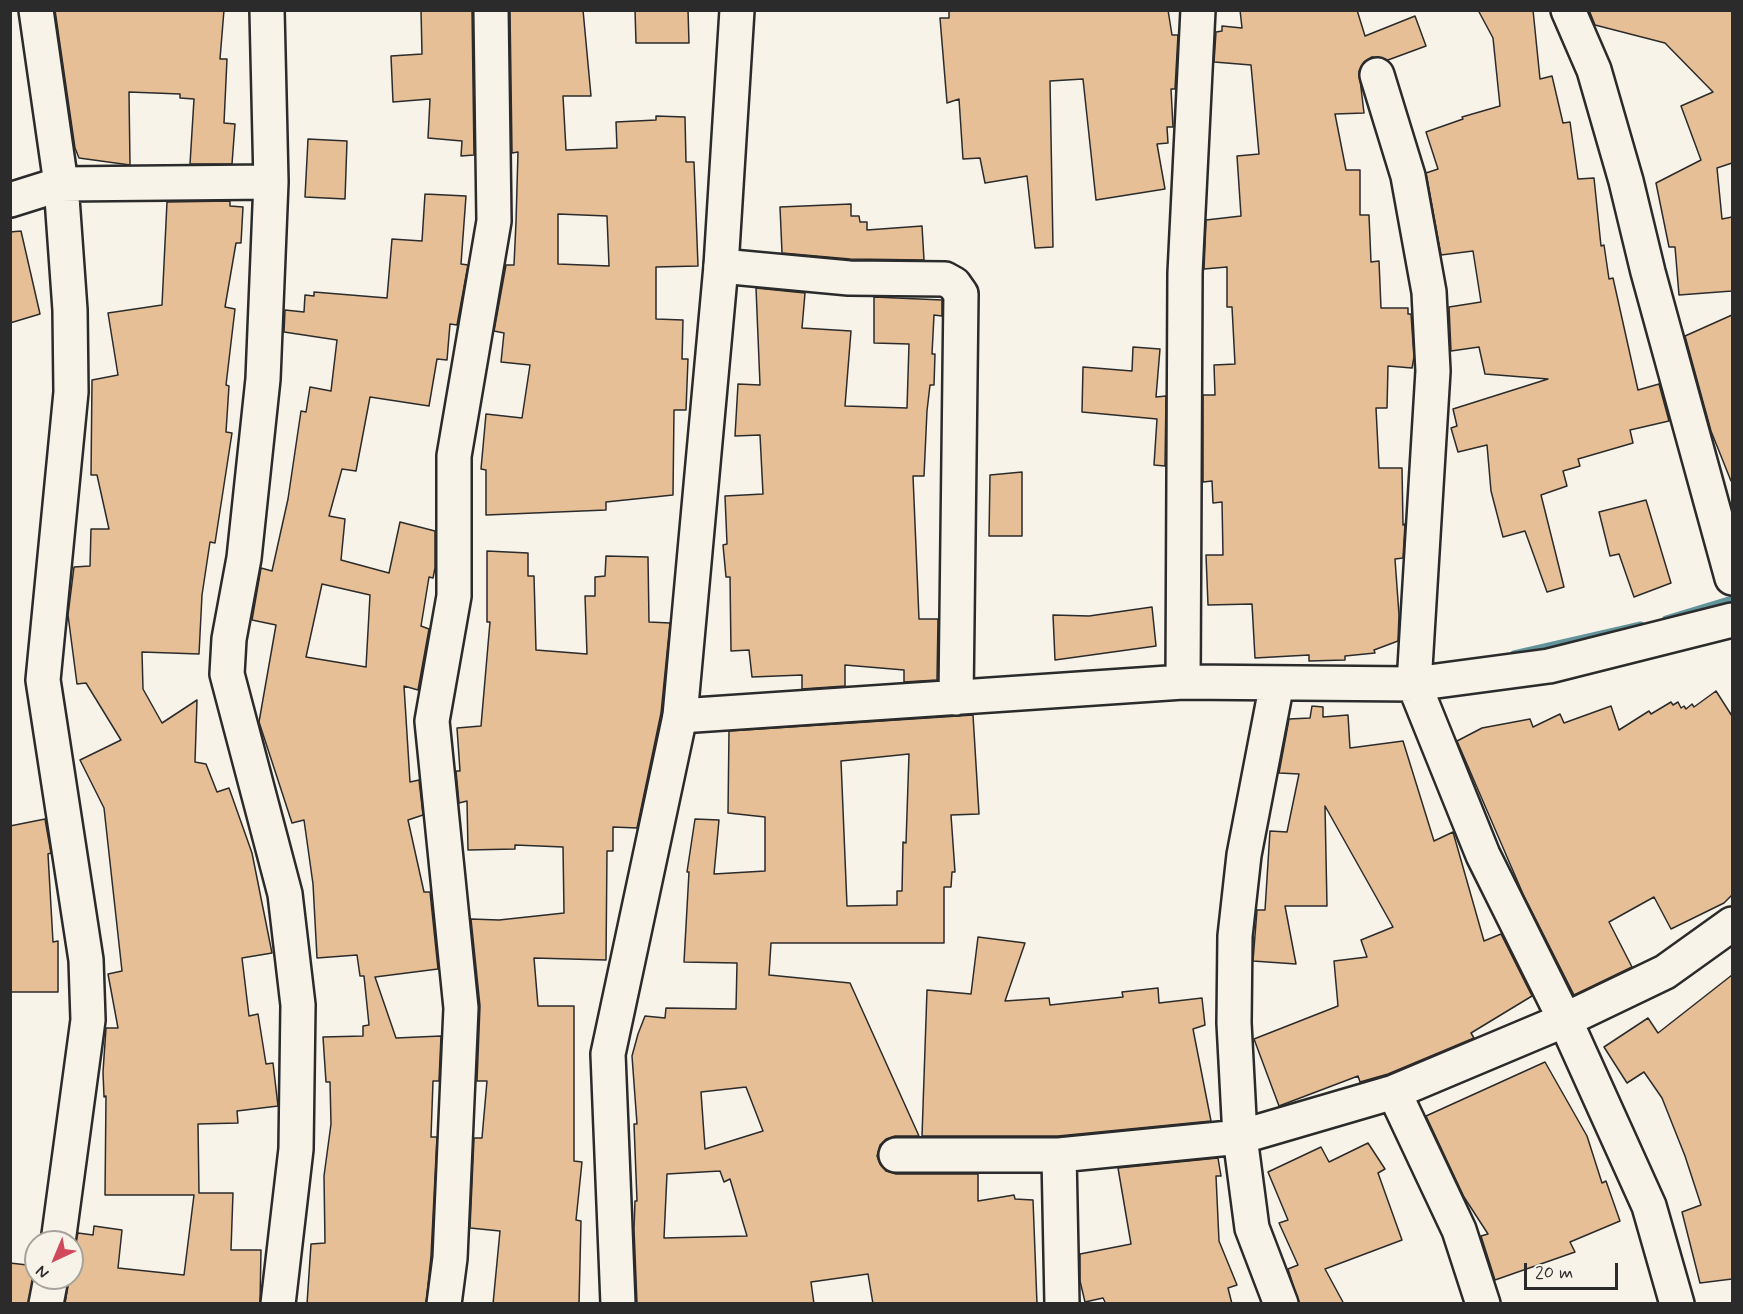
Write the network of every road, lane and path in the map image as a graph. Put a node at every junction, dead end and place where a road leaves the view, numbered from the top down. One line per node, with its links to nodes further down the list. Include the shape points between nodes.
1 (36, 10): 9 (street)
2 (267, 10): 8 (street)
3 (491, 10): 27 (street, via 494,222 454,456 454,596 432,722 460,1008 450,1258)
4 (737, 10): 11 (street)
5 (1198, 10): 14 (street, via 1185,273)
6 (1568, 10): 12 (street, via 1594,70)
7 (1377, 75): 16 (street, via 1408,176 1429,292 1432,371)
8 (271, 182): 9 (street); 26 (street, via 263,379 227,674 285,894 298,1005 296,1149)
9 (61, 184): 10 (street); 25 (street, via 71,392 43,680 86,960 88,1020)
10 (10, 200)
11 (721, 266): 17 (street, via 849,278 945,279 961,294); 18 (street)
12 (1732, 578)
13 (1732, 620): 16 (street, via 1549,666)
14 (1183, 682): 15 (street); 17 (street)
15 (1277, 683): 16 (street); 22 (street, via 1244,855 1235,936 1234,1023)
16 (1414, 684): 20 (street, via 1483,855)
17 (956, 698): 18 (street)
18 (680, 716): 28 (street, via 608,1054)
19 (1732, 924): 20 (street, via 1665,972)
20 (1564, 1020): 21 (street); 32 (street, via 1649,1206)
21 (1394, 1092): 22 (street); 31 (street, via 1459,1230)
22 (1240, 1137): 24 (street); 30 (street, via 1252,1228)
23 (896, 1155): 24 (street)
24 (1059, 1155): 29 (street)
25 (60, 1230)
26 (278, 1304)
27 (444, 1304)
28 (618, 1304)
29 (1062, 1304)
30 (1281, 1304)
31 (1483, 1304)
32 (1677, 1304)

